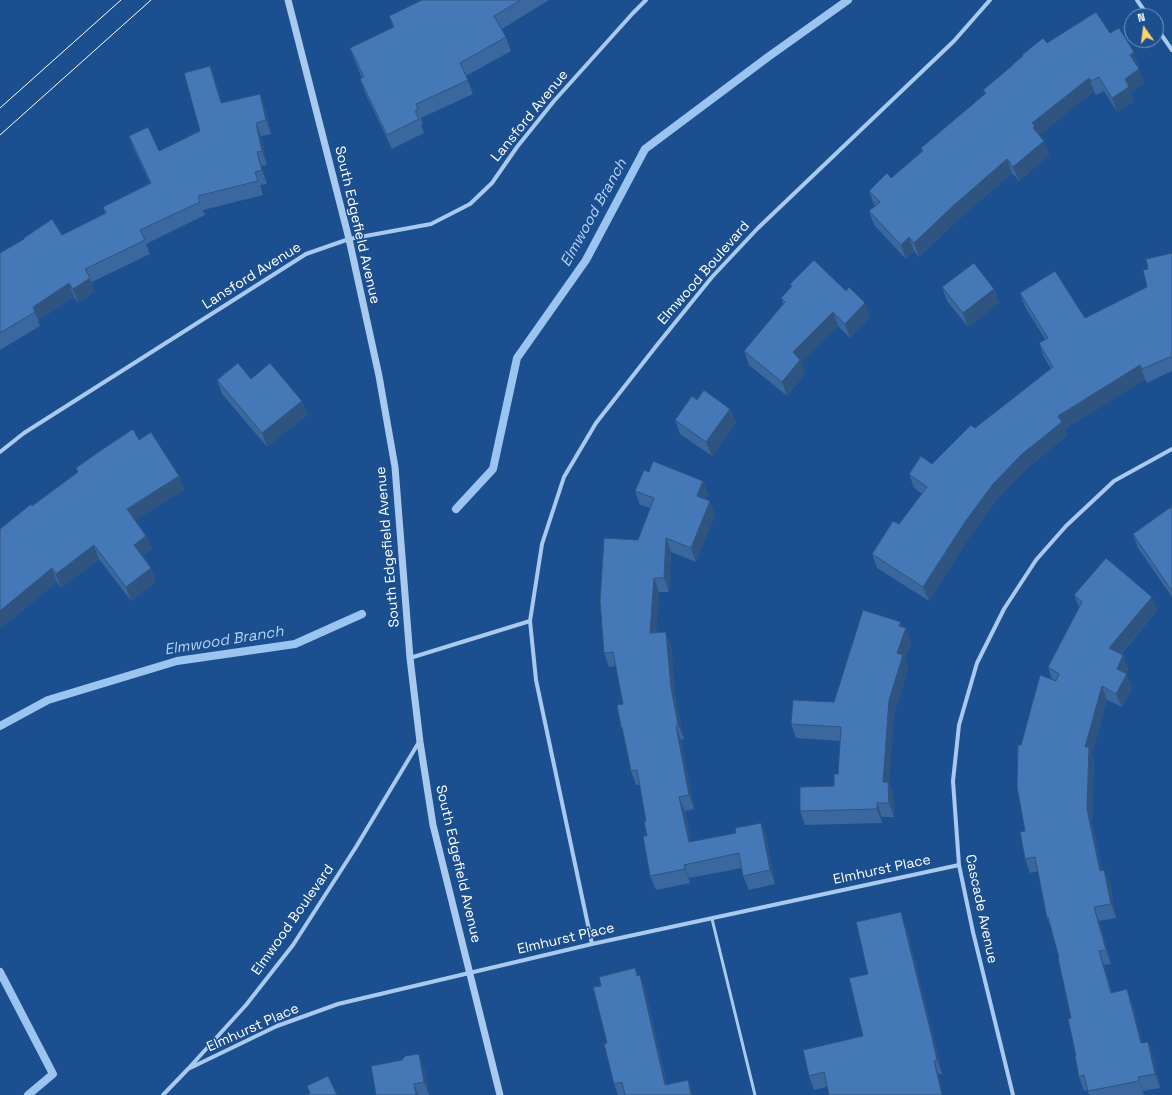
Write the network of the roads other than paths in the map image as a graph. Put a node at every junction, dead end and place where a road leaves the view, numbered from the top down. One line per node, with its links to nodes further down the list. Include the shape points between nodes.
1 (288, 0): 6 (street, South Edgefield Avenue)
2 (646, 0): 6 (street, Lansford Avenue, via 554,101 492,183 470,204 432,224)
3 (990, 0): 9 (street, Elmwood Boulevard, via 954,41 758,228 712,277 596,423 564,477 542,544)
4 (1164, 38): 5 (street)
5 (1172, 50)
6 (349, 239): 8 (street, Lansford Avenue, via 306,254 24,433); 10 (street, South Edgefield Avenue, via 379,376 395,467)
7 (1172, 450): 12 (street, Cascade Avenue, via 1114,481 1066,526 1036,560 1004,609 977,663 959,725 953,780)
8 (0, 452)
9 (530, 621): 10 (street); 14 (street, Elmwood Boulevard, via 536,680)
10 (410, 658): 11 (street, South Edgefield Avenue)
11 (420, 742): 15 (street, South Edgefield Avenue, via 433,825); 16 (street, Elmwood Boulevard, via 293,945 246,1005)
12 (959, 864): 13 (street, Elmhurst Place); 20 (street, Cascade Avenue)
13 (712, 919): 14 (street, Elmhurst Place); 19 (lane)
14 (592, 944): 15 (street, Elmhurst Place)
15 (470, 972): 16 (street, Elmhurst Place, via 338,1004 277,1026); 18 (street, South Edgefield Avenue)
16 (188, 1069): 17 (street, Elmwood Boulevard)
17 (163, 1095)
18 (500, 1095)
19 (755, 1095)
20 (1013, 1095)

